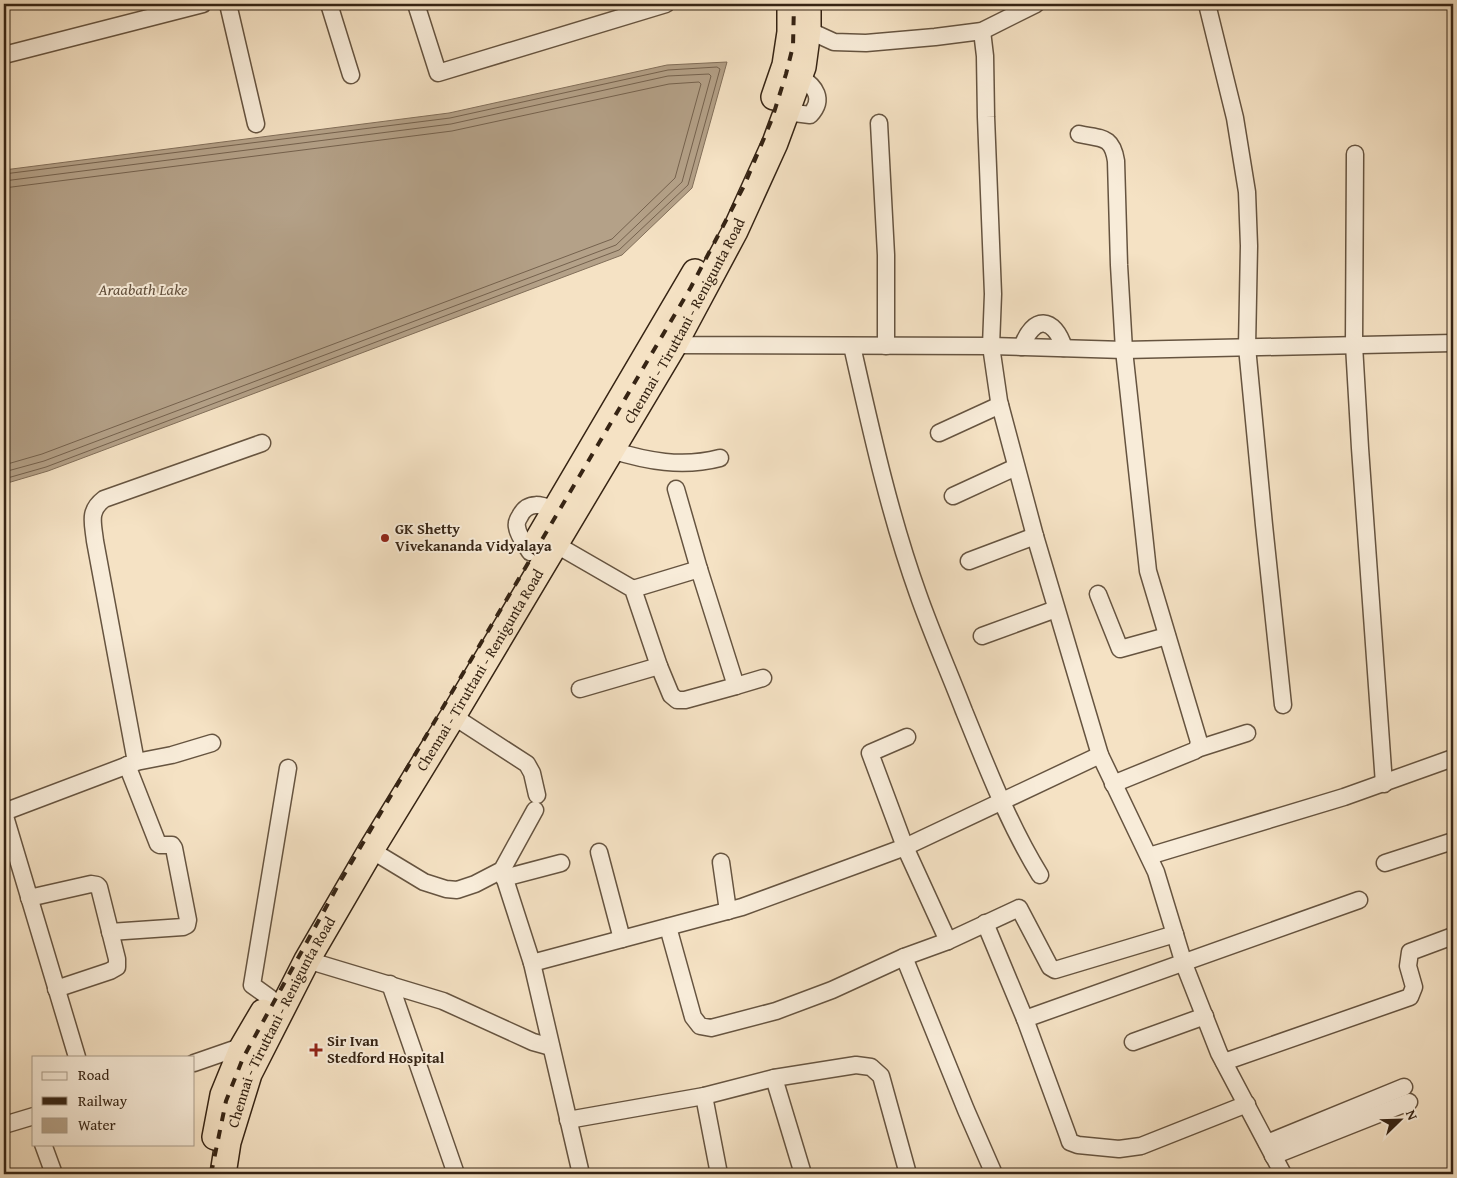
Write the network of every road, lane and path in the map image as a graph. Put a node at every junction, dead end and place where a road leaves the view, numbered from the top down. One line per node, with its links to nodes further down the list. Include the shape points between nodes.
1 (203, 4): 11 (street)
2 (228, 4): 14 (street)
3 (330, 4): 12 (street)
4 (416, 4): 5 (street, via 438,73)
5 (666, 4)
6 (808, 4): 9 (highway, Chennai - Tiruttani - Renigunta Road)
7 (1036, 4): 10 (street)
8 (1207, 4): 24 (street, via 1236,118 1247,192)
9 (796, 18): 10 (street, via 834,42 866,43); 17 (highway, Chennai - Tiruttani - Renigunta Road, via 790,32 785,65 756,147); 17 (highway, Chennai - Tiruttani - Renigunta Road, via 803,67 775,143 735,231)
10 (982, 31): 22 (street, via 993,294)
11 (4, 55)
12 (351, 75)
13 (879, 123): 21 (street, via 886,254)
14 (256, 124)
15 (1078, 134): 26 (street, via 1108,141 1114,147)
16 (1355, 154): 19 (street)
17 (666, 340): 20 (street); 30 (highway, Chennai - Tiruttani - Renigunta Road); 88 (highway, Chennai - Tiruttani - Renigunta Road, via 555,510 360,838)
18 (1453, 343): 19 (street)
19 (1354, 345): 24 (street); 59 (street)
20 (852, 346): 21 (street); 60 (street, via 874,445 915,586)
21 (886, 346): 22 (street)
22 (991, 346): 23 (street); 27 (street)
23 (1022, 347): 25 (street); 25 (street, via 1031,329 1049,324 1059,334)
24 (1247, 347): 26 (street); 48 (street)
25 (1064, 348): 26 (street)
26 (1124, 350): 43 (street, via 1148,571)
27 (1000, 405): 28 (street); 32 (street)
28 (939, 433)
29 (262, 442): 56 (street, via 110,496 96,505 93,512)
30 (611, 450): 31 (street, via 666,462 702,463); 36 (highway, Chennai - Tiruttani - Renigunta Road)
31 (720, 458)
32 (1016, 467): 34 (street); 35 (street)
33 (676, 489): 38 (street)
34 (953, 496)
35 (1034, 536): 37 (street); 41 (street)
36 (555, 544): 39 (street); 49 (highway, Chennai - Tiruttani - Renigunta Road)
37 (969, 560)
38 (699, 569): 39 (street); 46 (street)
39 (633, 589): 44 (street)
40 (1098, 594): 43 (street, via 1120,649)
41 (1056, 609): 42 (street); 54 (street)
42 (982, 636)
43 (1167, 636): 53 (street, via 1197,732)
44 (659, 666): 46 (street, via 671,695 677,700); 47 (street)
45 (763, 678): 46 (street)
46 (736, 686)
47 (580, 689)
48 (1283, 705)
49 (453, 716): 64 (highway, Chennai - Tiruttani - Renigunta Road); 70 (street, via 527,764 532,773 536,803)
50 (1247, 733): 53 (street)
51 (908, 737): 63 (street, via 870,753)
52 (212, 743): 56 (street)
53 (1197, 749): 58 (street)
54 (1100, 755): 58 (street); 60 (street)
55 (1453, 758): 59 (street)
56 (132, 764): 61 (street); 77 (street, via 158,844 174,848 188,920 183,927)
57 (288, 768): 88 (street, via 252,985)
58 (1114, 784): 66 (street)
59 (1384, 784): 66 (street)
60 (1000, 802): 63 (street); 71 (street)
61 (4, 812): 72 (street)
62 (1453, 841): 69 (street)
63 (905, 847): 74 (street); 81 (street)
64 (371, 850): 70 (street, via 424,882 446,890 466,888); 83 (highway, Chennai - Tiruttani - Renigunta Road)
65 (599, 852): 80 (street)
66 (1149, 856): 78 (street)
67 (721, 862): 74 (street)
68 (561, 863): 70 (street)
69 (1385, 863)
70 (503, 874): 84 (street)
71 (1040, 876)
72 (29, 898): 77 (street, via 94,884 99,887); 87 (street)
73 (1359, 900): 85 (street)
74 (728, 911): 76 (street)
75 (985, 923): 78 (street, via 1019,908 1050,967 1055,970); 81 (street); 90 (street)
76 (668, 927): 80 (street); 82 (street, via 694,1017 700,1026 711,1028 776,1011)
77 (110, 932): 87 (street, via 117,967)
78 (1175, 934): 85 (street)
79 (1453, 936): 95 (street, via 1410,952 1408,966 1414,987 1410,997)
80 (622, 939): 84 (street)
81 (948, 941): 82 (street)
82 (904, 957): 114 (street)
83 (307, 960): 86 (street); 93 (highway, Chennai - Tiruttani - Renigunta Road)
84 (532, 963): 92 (street)
85 (1184, 964): 89 (street); 90 (street)
86 (390, 984): 92 (street, via 443,1001); 109 (street)
87 (56, 989): 94 (street)
88 (270, 998): 93 (highway, Chennai - Tiruttani - Renigunta Road)
89 (1205, 1016): 91 (street); 95 (street)
90 (1025, 1020): 100 (street, via 1070,1142 1119,1150 1141,1146)
91 (1134, 1042)
92 (551, 1047): 102 (street)
93 (251, 1050): 96 (street); 107 (highway, Chennai - Tiruttani - Renigunta Road, via 223,1095); 108 (highway, Chennai - Tiruttani - Renigunta Road, via 249,1074 228,1142)
94 (77, 1056)
95 (1224, 1062): 100 (street)
96 (195, 1064)
97 (774, 1078): 99 (street); 112 (street); 113 (street, via 856,1065 871,1067 881,1076)
98 (1406, 1095): 105 (street)
99 (704, 1096): 102 (street); 111 (street)
100 (1247, 1104): 105 (street)
101 (32, 1118): 103 (street)
102 (568, 1120): 110 (street)
103 (4, 1125)
104 (44, 1146): 106 (street)
105 (1270, 1149): 115 (street)
106 (54, 1174)
107 (208, 1174)
108 (223, 1174)
109 (456, 1174)
110 (581, 1174)
111 (719, 1174)
112 (803, 1174)
113 (908, 1174)
114 (994, 1174)
115 (1283, 1174)

